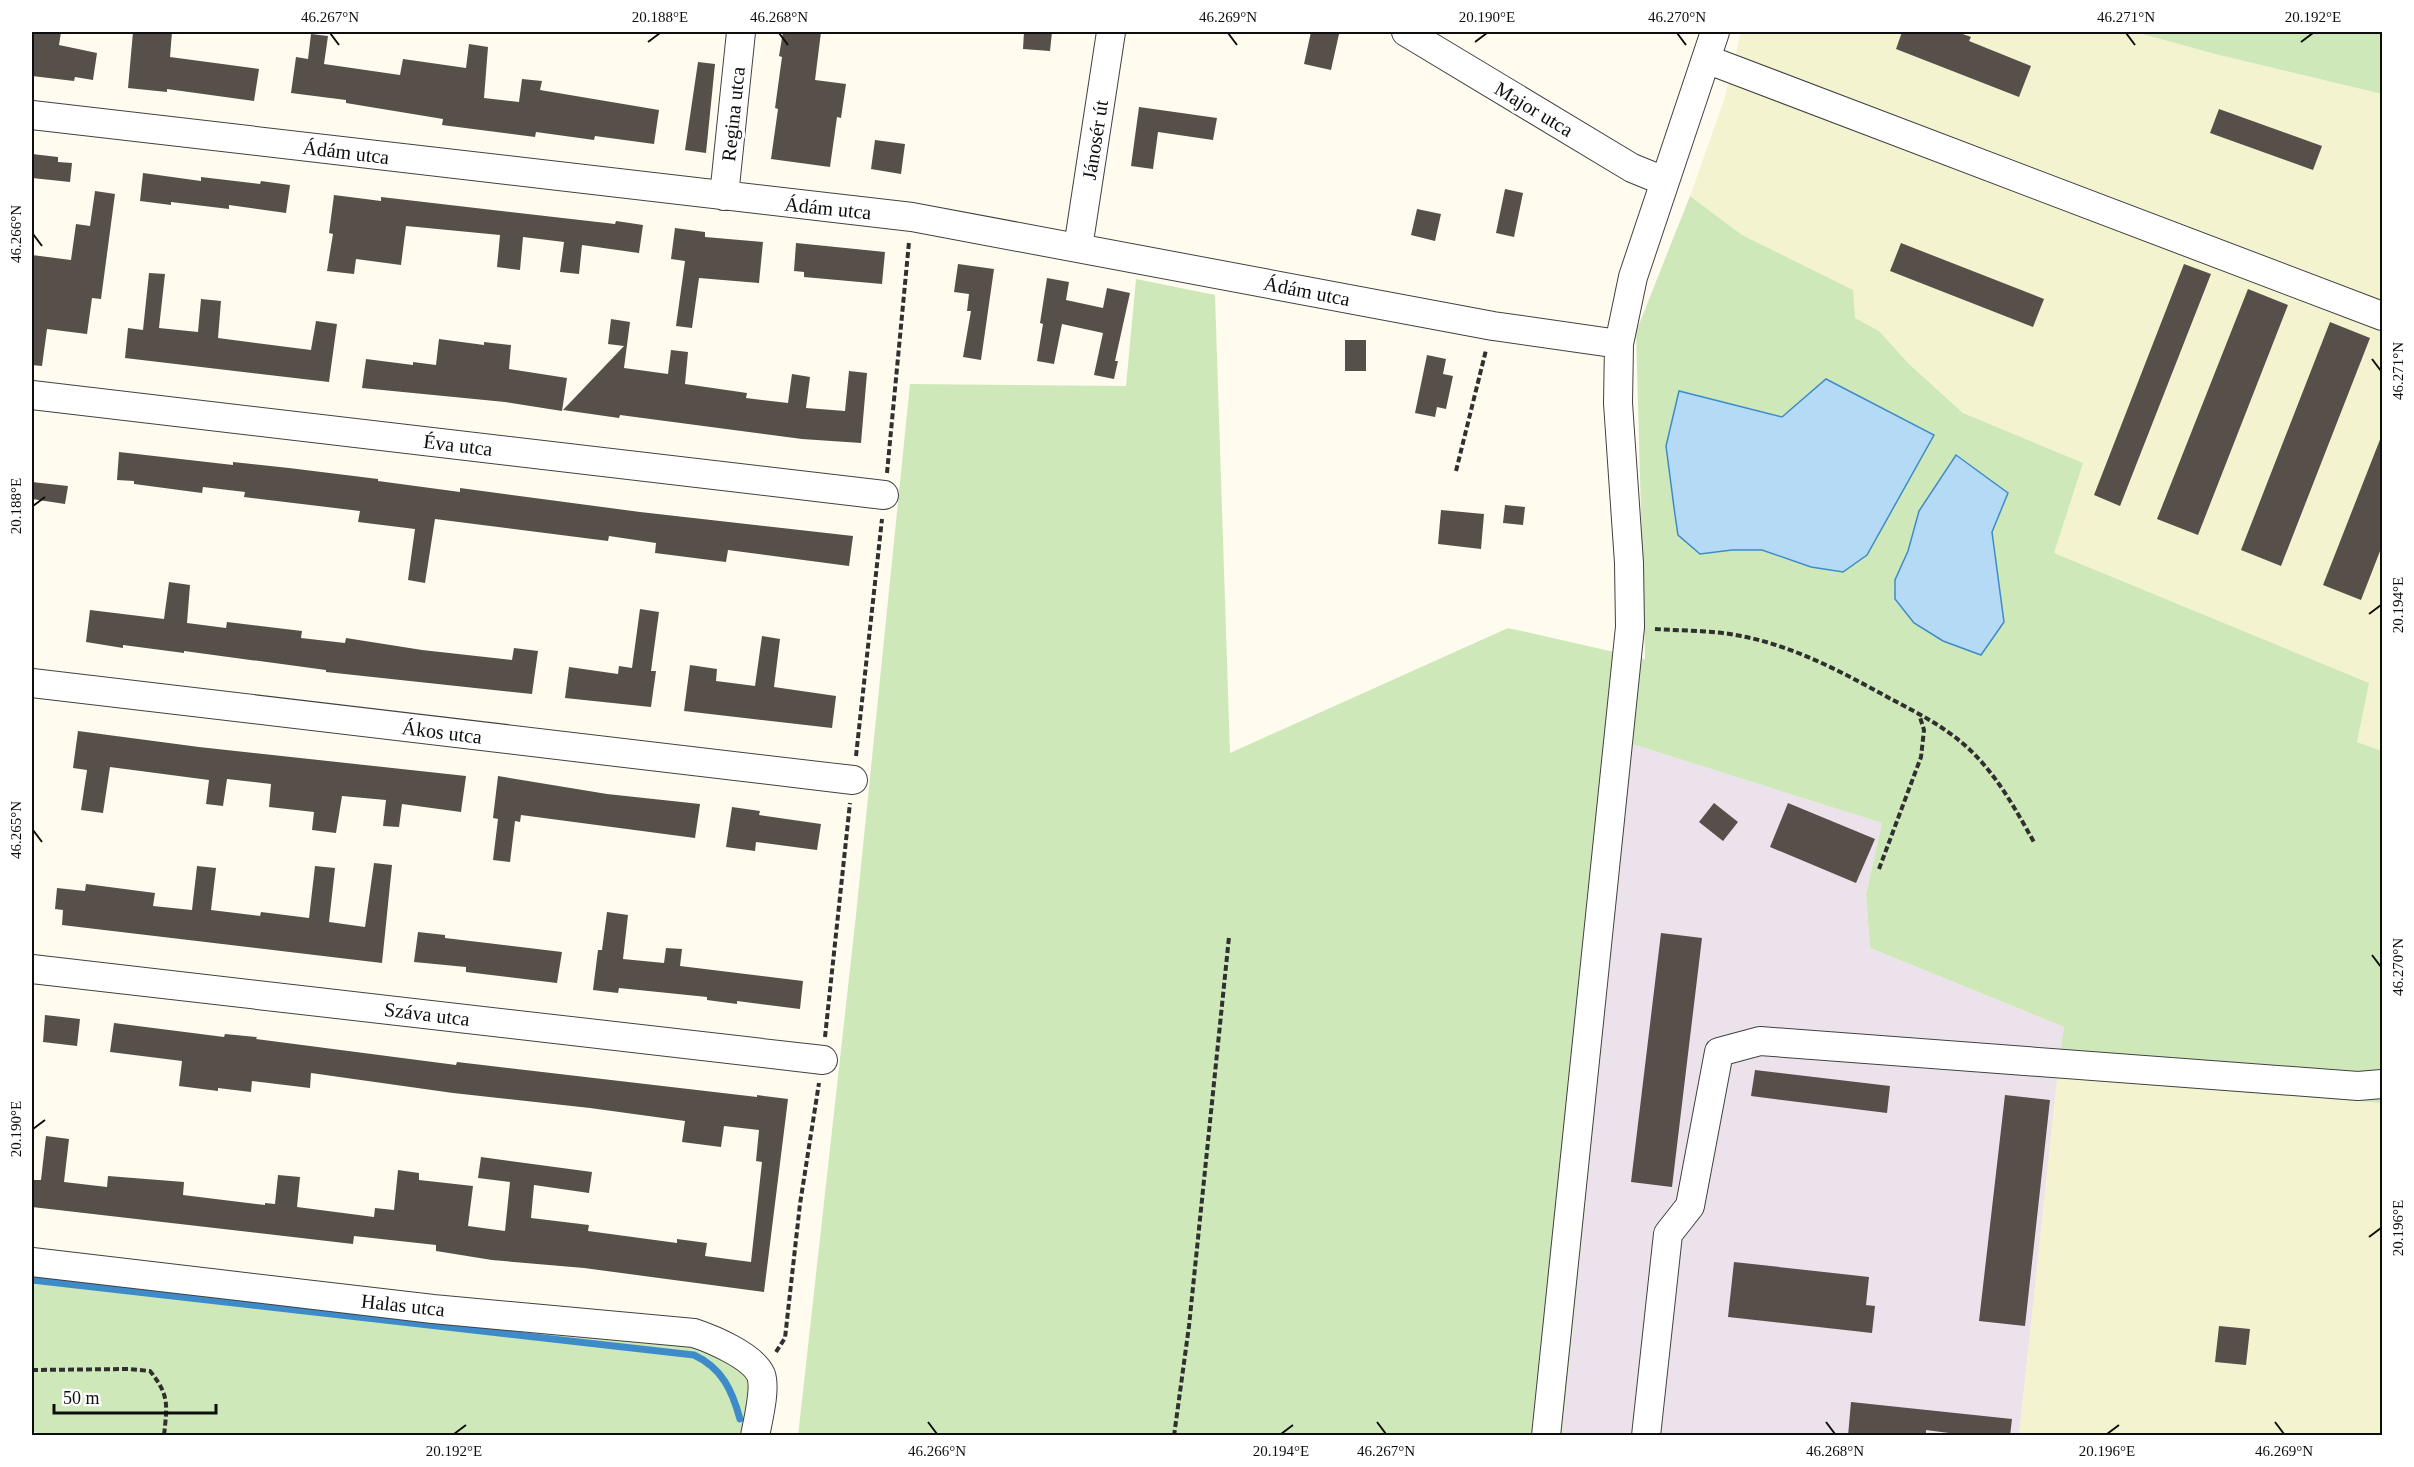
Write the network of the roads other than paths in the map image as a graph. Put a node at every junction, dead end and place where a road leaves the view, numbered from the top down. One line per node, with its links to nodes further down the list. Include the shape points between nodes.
1 (741, 32): 8 (street, Regina utca)
2 (1111, 32): 9 (street, Jánosér út)
3 (1406, 32): 7 (street, Major utca, via 1632,168)
4 (1715, 32): 5 (street)
5 (1706, 59): 7 (street); 10 (street)
6 (32, 115): 8 (street, Ádám utca)
7 (1664, 181): 11 (street, via 1633,276)
8 (724, 196): 9 (street, Ádám utca, via 912,217)
9 (1078, 248): 11 (street, Ádám utca, via 1492,326)
10 (2382, 316)
11 (1619, 344): 21 (street, via 1618,403 1630,627)
12 (32, 395): 13 (street, Éva utca)
13 (884, 495)
14 (32, 683): 15 (street, Ákos utca)
15 (853, 780)
16 (32, 969): 17 (street, Száva utca)
17 (823, 1060)
18 (2382, 1084): 22 (street, via 2358,1086 1760,1041 1719,1052 1689,1206 1668,1234)
19 (32, 1262): 20 (street, Halas utca, via 433,1309 694,1333 721,1342 761,1376)
20 (755, 1436)
21 (1546, 1436)
22 (1646, 1436)

